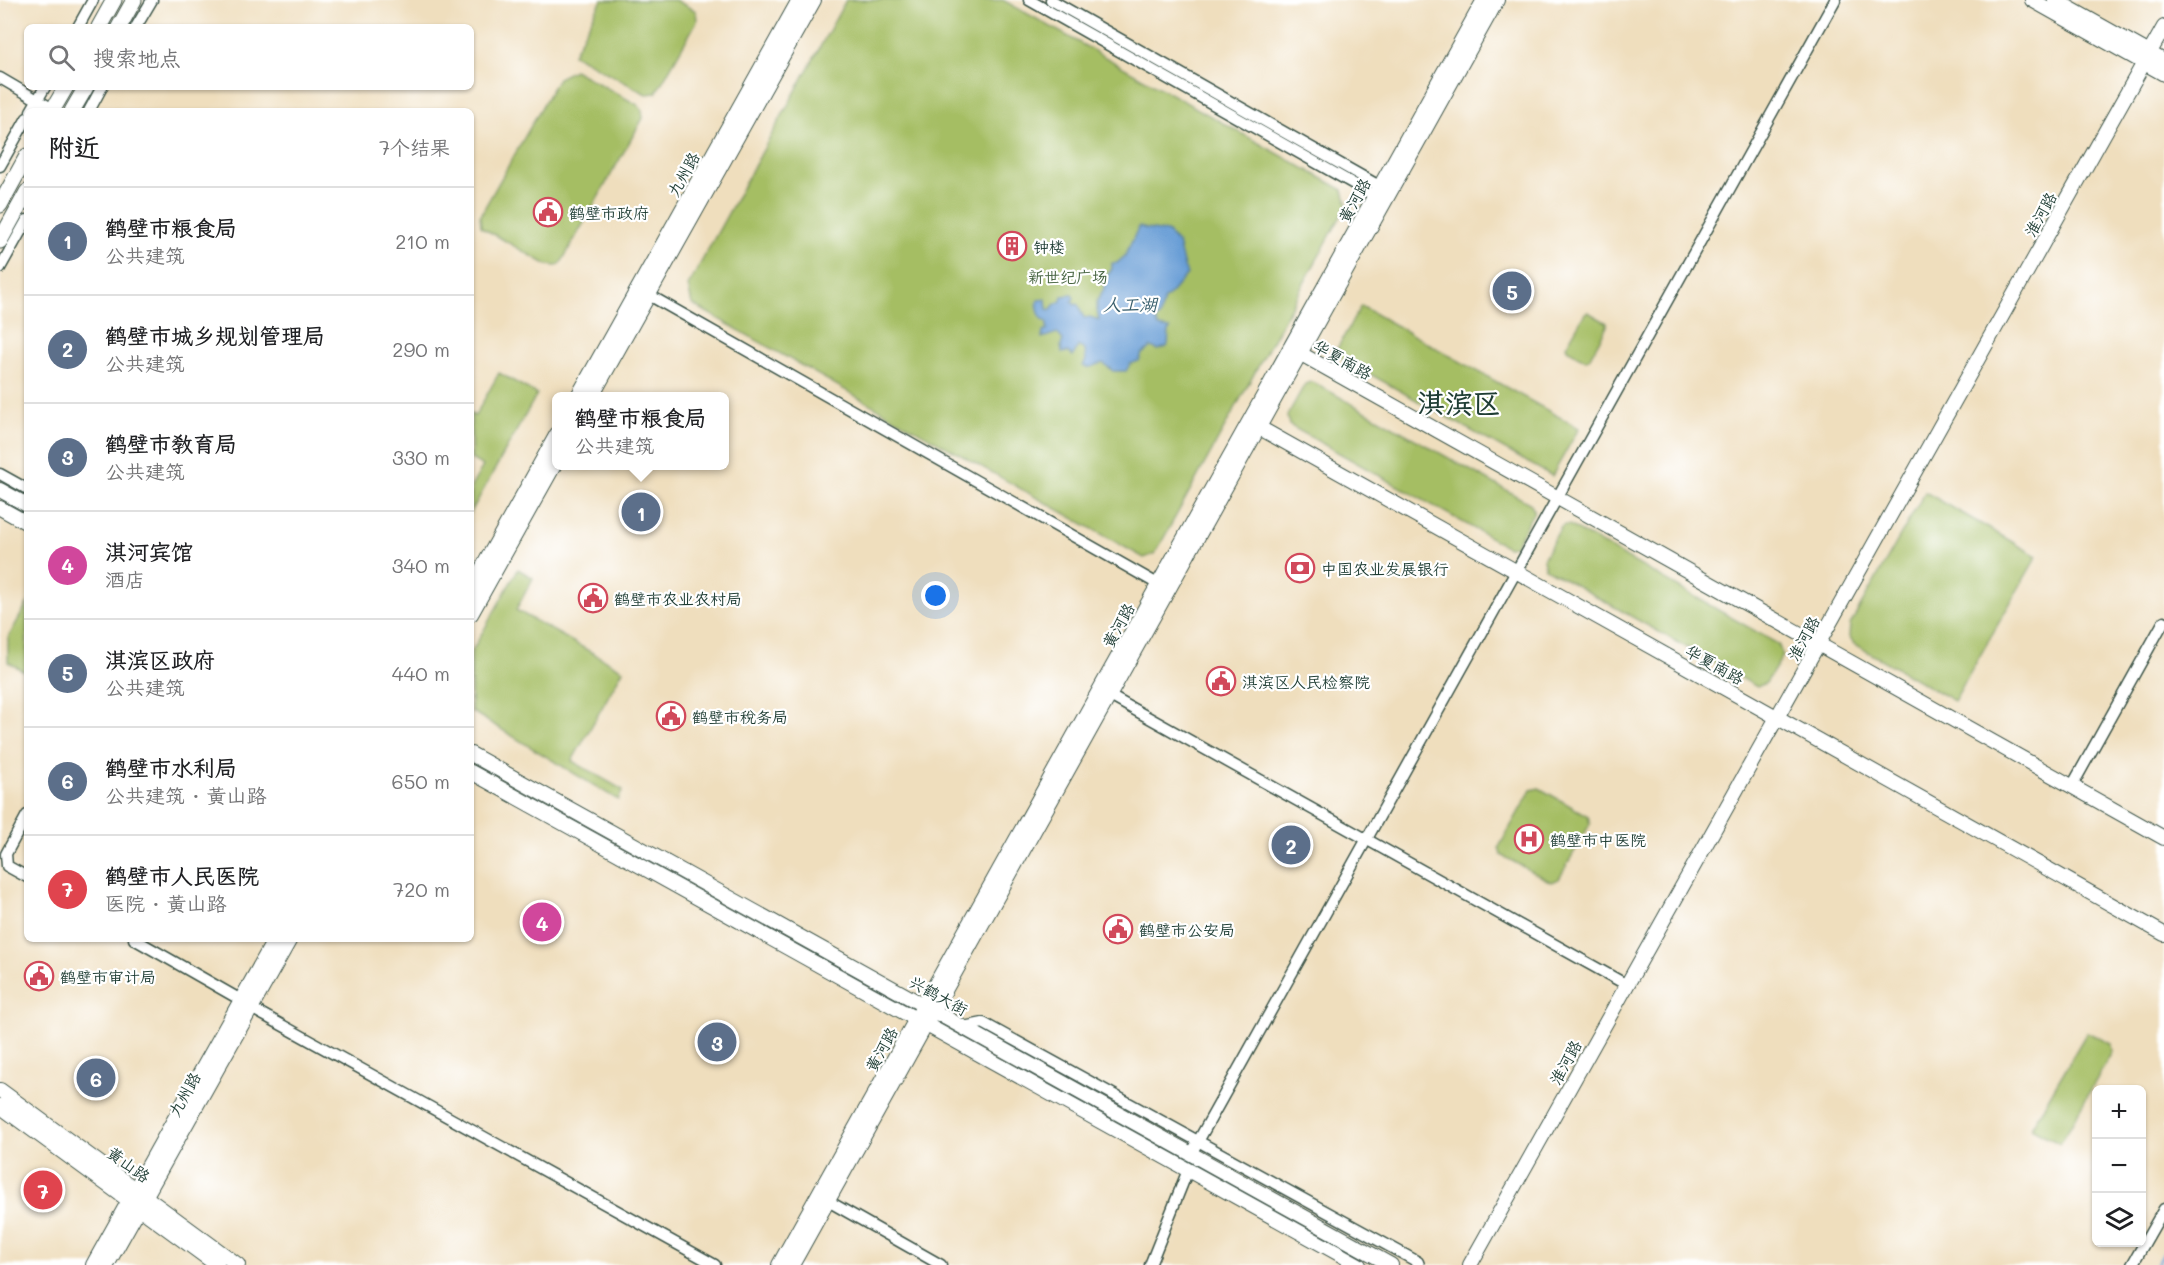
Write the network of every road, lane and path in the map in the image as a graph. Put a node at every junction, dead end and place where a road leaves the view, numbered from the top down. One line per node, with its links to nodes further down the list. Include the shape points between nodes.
1 (93, 0): 14 (street)
2 (114, 0): 15 (main road)
3 (134, 0): 16 (main road)
4 (152, 0): 17 (street)
5 (799, 0): 44 (street, 九州路)
6 (814, 0): 42 (street, 九州路)
7 (1029, 0): 36 (street)
8 (1051, 0): 36 (street)
9 (1484, 0): 36 (street, 黄河路)
10 (1497, 0): 43 (street, 黄河路)
11 (1835, 0): 52 (street)
12 (2032, 0): 19 (street)
13 (2055, 0): 19 (street)
14 (80, 24)
15 (101, 24)
16 (121, 24)
17 (138, 24)
18 (2164, 27): 19 (street, 淮河路)
19 (2147, 58): 20 (street); 21 (street); 61 (street, 淮河路)
20 (2164, 61)
21 (2164, 74)
22 (0, 78): 27 (street)
23 (43, 90): 27 (street)
24 (64, 90): 30 (main road)
25 (84, 90): 31 (main road)
26 (100, 90): 32 (street)
27 (38, 100): 28 (street); 29 (street)
28 (33, 108)
29 (50, 108)
30 (54, 108)
31 (74, 108)
32 (91, 108)
33 (24, 123): 35 (street)
34 (24, 161): 38 (main road)
35 (0, 166)
36 (1378, 191): 43 (street, 黄河路)
37 (24, 197): 40 (main road)
38 (0, 205)
39 (24, 225): 41 (street)
40 (0, 241)
41 (0, 268)
42 (649, 295): 45 (street, 九州路); 58 (street)
43 (1295, 351): 46 (street, 黄河路); 52 (street, 华夏南路)
44 (580, 392)
45 (594, 392)
46 (1254, 425): 56 (street, 华夏南路); 58 (street, 黄河路)
47 (552, 443): 57 (street)
48 (552, 469): 59 (street)
49 (0, 474): 50 (street)
50 (24, 487)
51 (0, 490): 53 (street)
52 (1557, 498): 56 (street); 61 (street, 华夏南路)
53 (24, 503)
54 (0, 508): 55 (street)
55 (24, 521)
56 (1516, 572): 63 (street, 华夏南路); 69 (street)
57 (474, 583)
58 (1164, 587): 62 (street, 黄河路); 77 (street, 黄河路)
59 (474, 609)
60 (2164, 621): 66 (street)
61 (1818, 644): 63 (street, 淮河路); 66 (street, 华夏南路)
62 (1110, 696): 69 (street); 77 (street, 黄河路)
63 (1777, 718): 71 (street, 华夏南路); 75 (street, 淮河路)
64 (474, 756): 77 (street, 兴鹤大街)
65 (474, 774): 78 (street, 兴鹤大街)
66 (2072, 786): 68 (street, 华夏南路)
67 (24, 821): 70 (street, via 6,861 7,866)
68 (2164, 838)
69 (1366, 839): 75 (street); 82 (street)
70 (24, 876)
71 (2164, 934)
72 (139, 942): 76 (street)
73 (274, 942): 76 (street, 九州路)
74 (288, 942): 76 (street, 九州路)
75 (1627, 985): 100 (street, 淮河路)
76 (246, 1004): 85 (street, 九州路); 92 (street)
77 (929, 1008): 78 (street, 黄河路); 79 (street, 兴鹤大街)
78 (921, 1022): 84 (street, 兴鹤大街); 86 (street, 黄河路); 93 (street, 黄河路)
79 (963, 1027): 82 (street, via 983,1023); 83 (street, 兴鹤大街)
80 (0, 1090): 85 (street, 黄山路)
81 (0, 1106): 85 (street, 黄山路)
82 (1199, 1140): 83 (street); 99 (street)
83 (1191, 1154): 98 (street, 兴鹤大街)
84 (1188, 1170): 96 (street); 97 (street, 兴鹤大街)
85 (137, 1199): 88 (street, 九州路); 89 (street, 九州路); 90 (street, 黄山路); 91 (street, 黄山路)
86 (828, 1201): 94 (street, 黄河路); 95 (street)
87 (2164, 1209): 101 (street)
88 (93, 1265)
89 (108, 1265)
90 (217, 1265)
91 (238, 1265)
92 (716, 1265)
93 (779, 1265)
94 (792, 1265)
95 (941, 1265)
96 (1150, 1265)
97 (1359, 1265)
98 (1391, 1265)
99 (1419, 1265)
100 (1470, 1265)
101 (2132, 1265)

